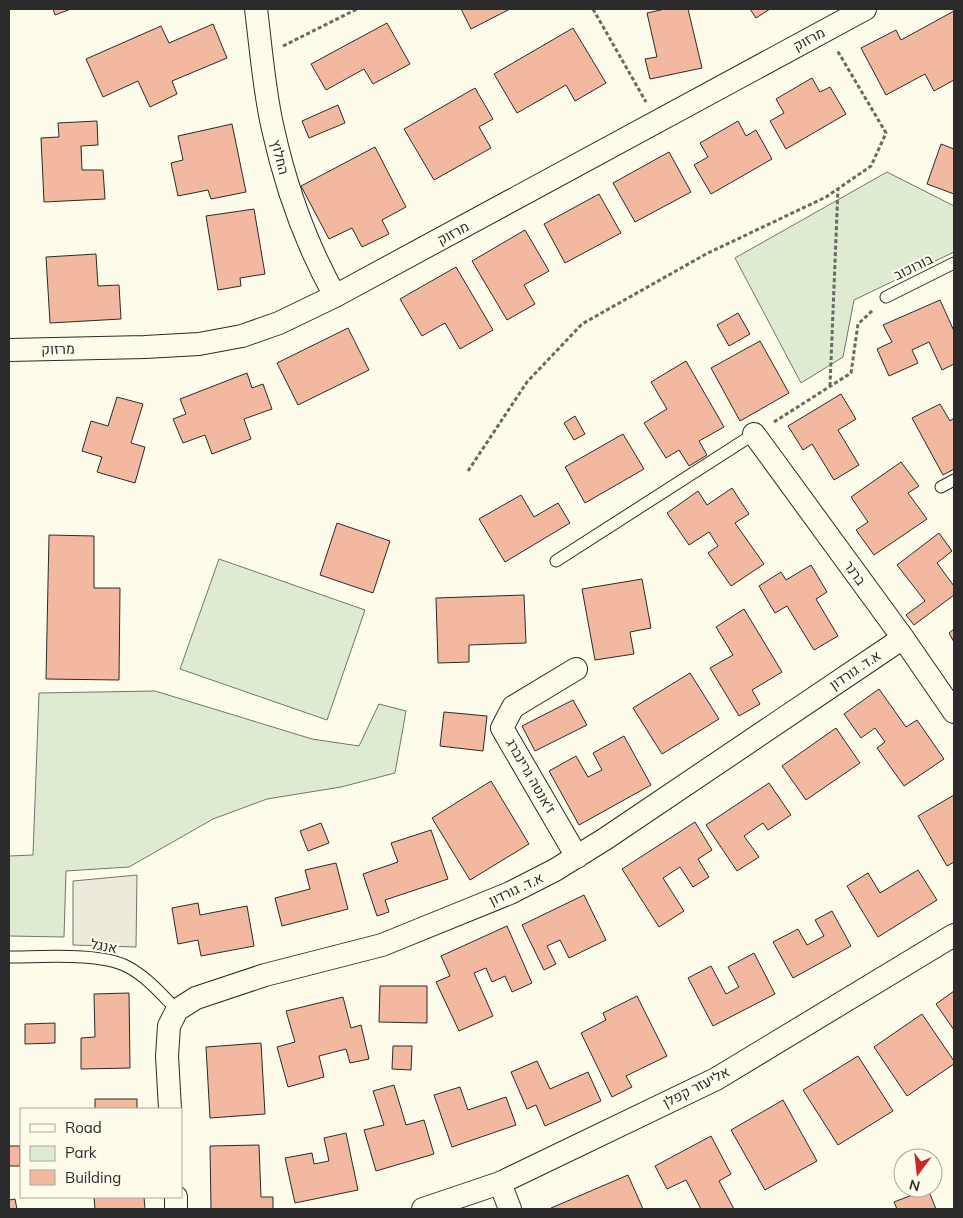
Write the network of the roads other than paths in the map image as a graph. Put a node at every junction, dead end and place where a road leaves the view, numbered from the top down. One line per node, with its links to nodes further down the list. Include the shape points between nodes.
1 (256, 9): 4 (street, החלוץ, via 272,128 286,180 300,223)
2 (865, 9): 4 (street, מרזוק)
3 (954, 263): 5 (lane, בורוכוב)
4 (335, 296): 6 (street, מרזוק, via 279,323 242,336 199,344)
5 (886, 297)
6 (9, 350)
7 (754, 434): 10 (lane); 11 (street, ברנר)
8 (954, 480): 9 (lane)
9 (941, 487)
10 (556, 561)
11 (903, 638): 13 (street, ברנר); 14 (street, א.ד. גורדון)
12 (576, 669): 14 (street, ז'אנטה גרינברג, via 513,707 502,728)
13 (954, 712)
14 (577, 857): 17 (street, א.ד. גורדון, via 510,893 382,945 265,975 196,998)
15 (954, 935): 19 (street, אליעזר קפלן, via 716,1079)
16 (9, 956): 17 (lane, אנגל, via 97,958 126,966 146,979)
17 (177, 1010): 18 (street, via 169,1026)
18 (170, 1108)
19 (500, 1183): 20 (street, אליעזר קפלן); 21 (street)
20 (423, 1209)
21 (510, 1209)

